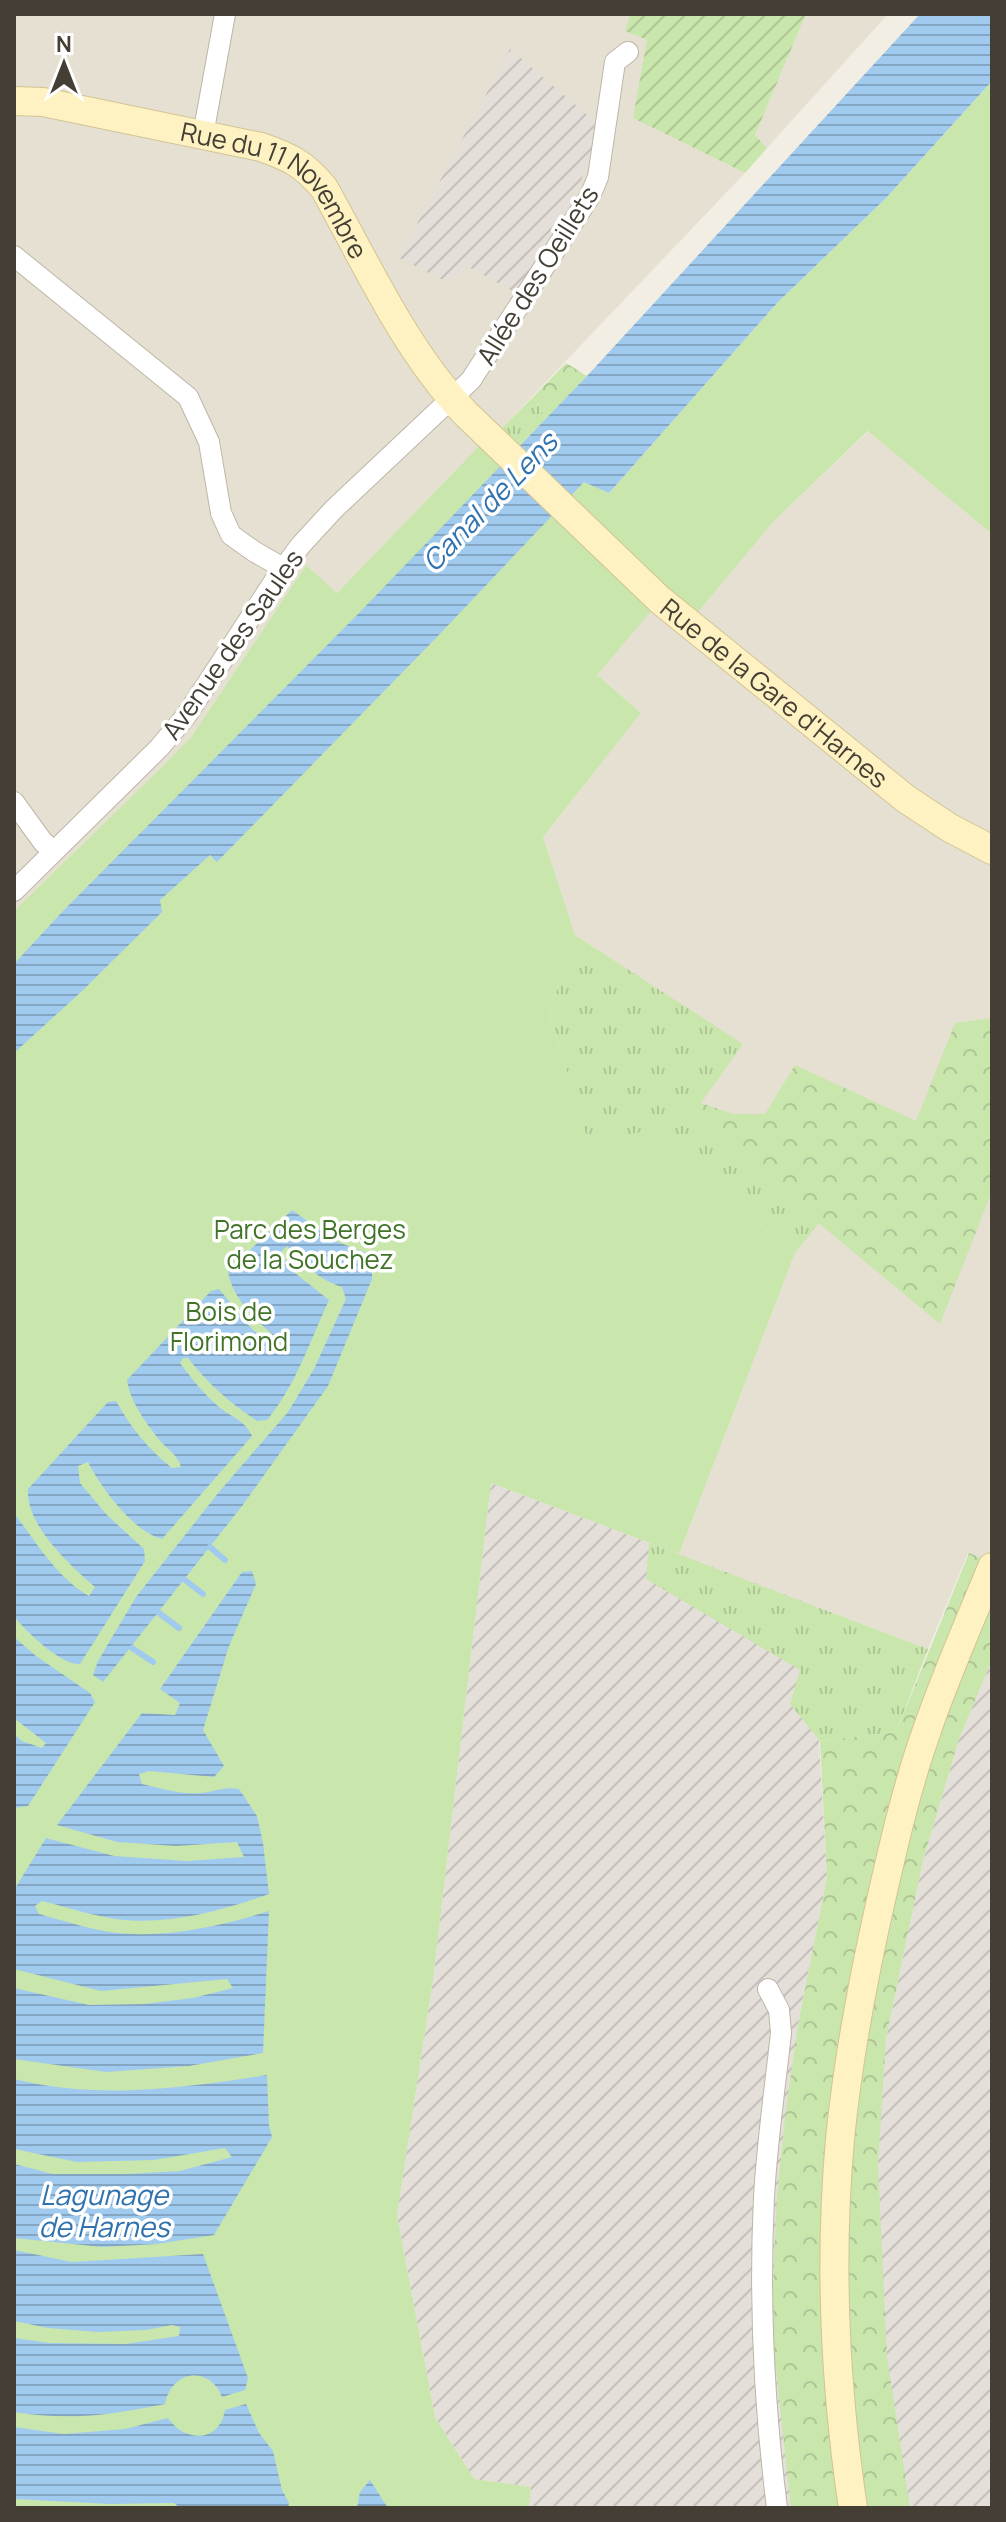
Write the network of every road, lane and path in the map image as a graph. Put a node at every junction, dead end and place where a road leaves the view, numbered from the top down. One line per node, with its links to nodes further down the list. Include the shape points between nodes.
1 (225, 14): 4 (street)
2 (628, 52): 6 (street, Allée des Oeillets, via 615,62 598,177 590,196 471,380)
3 (14, 101): 4 (main road, Rue du 11 Novembre, via 43,102)
4 (203, 135): 6 (main road, Rue du 11 Novembre, via 261,147 293,158 310,171 410,342)
5 (14, 256): 8 (street, via 188,397 209,442 221,513 231,535)
6 (451, 399): 7 (main road, Rue du 11 Novembre); 8 (street, Avenue des Saules, via 334,509)
7 (488, 435): 10 (main road, Rue de la Gare d'Harnes, via 660,600 906,799)
8 (283, 568): 11 (street, Avenue des Saules, via 186,716)
9 (14, 802): 11 (street)
10 (992, 850)
11 (53, 851): 12 (street, Avenue des Saules)
12 (14, 891)
13 (992, 1567): 16 (main road, via 927,1731 898,1823 851,2045 835,2234 843,2418)
14 (768, 1989): 15 (street, via 779,2010 781,2033 765,2185 762,2351)
15 (777, 2508)
16 (853, 2508)

